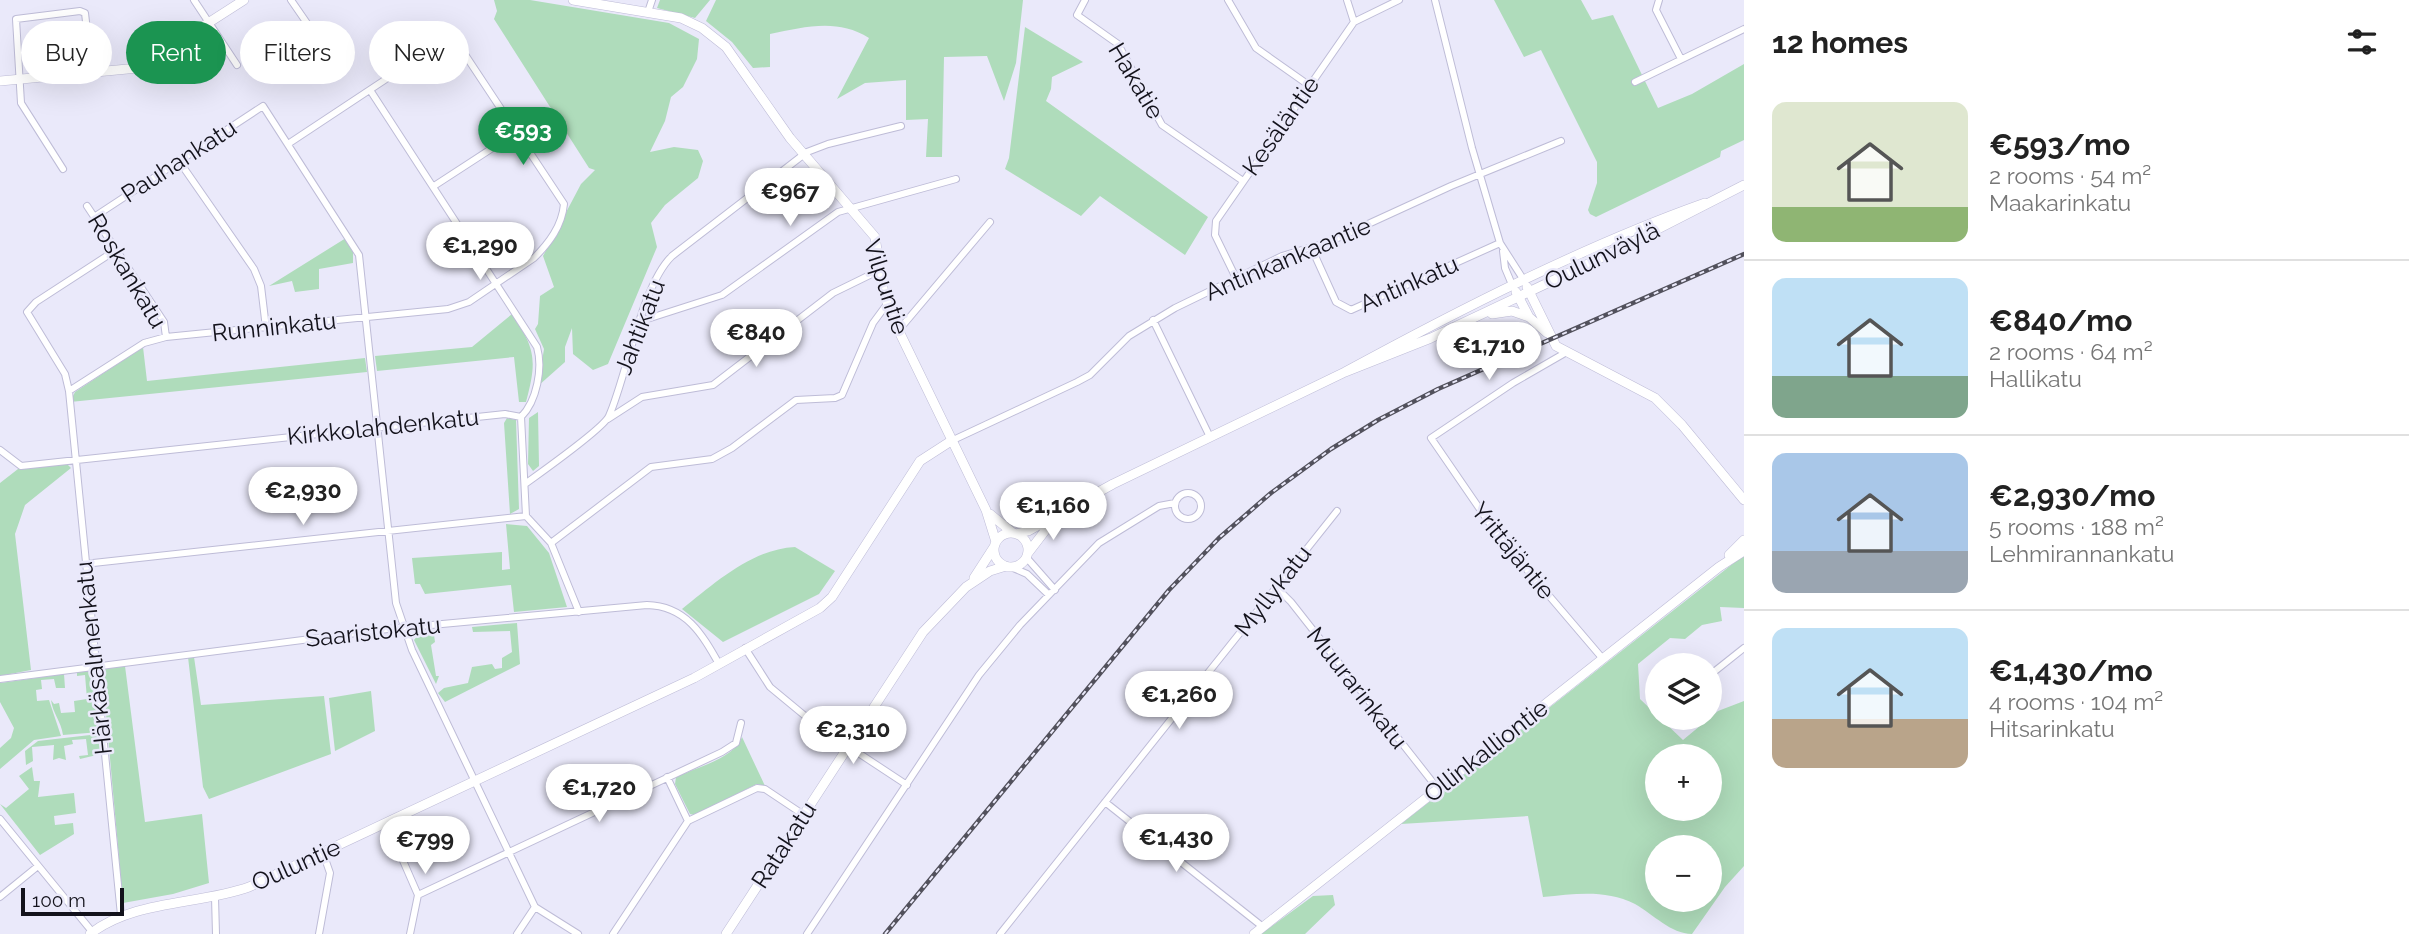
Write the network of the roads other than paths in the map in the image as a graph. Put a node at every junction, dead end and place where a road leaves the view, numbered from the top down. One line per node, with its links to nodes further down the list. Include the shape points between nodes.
1 (194, 0): 14 (street)
2 (244, 0): 15 (street)
3 (291, 0): 16 (street)
4 (573, 0): 12 (street, Vilpuntie)
5 (652, 0): 12 (street)
6 (1085, 0): 36 (street, Hakatie, via 1077,15 1124,52 1162,125)
7 (1228, 0): 25 (street, via 1256,48)
8 (1348, 0): 17 (street)
9 (1399, 0): 17 (street, Kesäläntie)
10 (1435, 0): 34 (street)
11 (1659, 0): 20 (street, via 1656,10)
12 (648, 12): 31 (street, Vilpuntie, via 690,22 721,42)
13 (87, 21): 22 (street, via 80,11 16,19)
14 (208, 21)
15 (212, 21)
16 (305, 21)
17 (1354, 22): 25 (street, Kesäläntie)
18 (1744, 29): 20 (street)
19 (226, 48): 21 (street)
20 (1681, 59): 24 (street)
21 (237, 65)
22 (19, 79): 23 (street); 33 (street, via 21,103)
23 (0, 81)
24 (1634, 82)
25 (1310, 86): 36 (street, Kesäläntie)
26 (370, 90): 28 (street, Runninkatu, via 452,39); 30 (street); 38 (street)
27 (901, 127): 31 (street, Jahtikatu, via 828,144)
28 (517, 132): 38 (street); 50 (street, Runninkatu, via 564,204 563,215 544,249)
29 (1561, 141): 34 (street, Antinkankaantie)
30 (288, 144): 32 (street, Pauhankatu, via 263,106); 55 (street, via 359,255)
31 (803, 155): 41 (street, Vilpuntie); 58 (street, Jahtikatu, via 666,262)
32 (180, 161): 42 (street, Pauhankatu); 60 (street, via 254,269)
33 (63, 169)
34 (1479, 174): 44 (street); 45 (street, Antinkankaantie, via 1350,234)
35 (956, 179): 41 (street)
36 (1243, 181): 48 (street, Kesäläntie, via 1214,229)
37 (1744, 185): 39 (street, Oulunväylä)
38 (434, 186): 50 (street)
39 (1705, 203): 49 (street, Oulunväylä); 52 (street, Oulunväylä)
40 (87, 206): 42 (street, Roskankatu)
41 (850, 209): 47 (street, Vilpuntie, via 875,237); 58 (street, via 824,219 722,295)
42 (94, 216): 46 (street, Roskankatu)
43 (990, 222): 61 (street)
44 (1502, 246): 45 (street, Antinkatu, via 1351,310 1336,302); 49 (street); 51 (street)
45 (1311, 247): 48 (street, Antinkankaantie)
46 (116, 250): 63 (street, Roskankatu, via 164,322); 66 (street, via 27,312 65,374)
47 (880, 270): 54 (street, Vilpuntie); 68 (street, via 833,293 713,385 642,397)
48 (1236, 278): 57 (street, Antinkankaantie)
49 (1525, 282): 51 (street, Oulunväylä); 52 (street)
50 (497, 283): 55 (street, Runninkatu, via 459,306); 67 (street, via 538,350 540,369 530,408)
51 (1513, 287): 53 (street); 65 (street, Oulunväylä)
52 (1529, 292): 53 (street, Oulunväylä); 62 (street)
53 (1518, 297): 56 (street); 59 (street, Oulunväylä)
54 (887, 304): 61 (street, Vilpuntie); 84 (street, via 873,323 842,395 796,400 712,459 651,467)
55 (366, 317): 60 (street, Runninkatu); 69 (street)
56 (1529, 317): 59 (street, via 1502,311); 62 (street)
57 (1153, 320): 70 (street); 71 (street, Antinkankaantie, via 1129,335 1077,383)
58 (641, 321): 68 (street, Jahtikatu)
59 (1454, 327): 65 (street, Oulunväylä)
60 (266, 328): 63 (street, Runninkatu)
61 (898, 331): 71 (street, Vilpuntie)
62 (1547, 333): 64 (street)
63 (166, 337): 66 (street, Runninkatu, via 144,343)
64 (1565, 353): 75 (street, via 1655,398); 98 (street, Yrittäjäntie, via 1431,438 1499,537)
65 (1356, 367): 70 (street, Oulunväylä)
66 (69, 391): 73 (street, Härkäsalmenkatu)
67 (521, 416): 69 (street, Kirkkolahdenkatu); 74 (street)
68 (608, 419): 74 (street)
69 (377, 428): 73 (street, Kirkkolahdenkatu); 81 (street)
70 (1210, 437): 79 (street, Oulunväylä)
71 (951, 441): 77 (street, Vilpuntie); 96 (street, Antinkankaantie, via 920,461 826,603)
72 (0, 450): 73 (street, Kirkkolahdenkatu, via 21,466)
73 (73, 459): 88 (street, Härkäsalmenkatu)
74 (525, 484): 80 (street)
75 (1743, 500)
76 (1175, 503): 76 (street, via 1189,492 1200,499 1201,508 1194,518 1185,519 1177,514); 93 (street, via 1159,506 1099,543)
77 (986, 510): 82 (street, Vilpuntie); 85 (street, Vilpuntie)
78 (1337, 511): 92 (street, Myllykatu)
79 (1060, 514): 82 (street, Oulunväylä); 87 (street, Oulunväylä)
80 (526, 516): 81 (street); 84 (street)
81 (387, 531): 88 (street); 95 (street, via 396,603)
82 (1014, 534): 85 (street, via 1002,536); 87 (street, via 1027,544)
83 (1744, 540): 90 (street, Ollinkalliontie)
84 (551, 543): 94 (street)
85 (995, 545): 89 (street, via 998,561); 91 (street, Ratakatu)
86 (1744, 551): 90 (street, Ollinkalliontie)
87 (1027, 556): 89 (street, via 1020,564); 93 (street)
88 (84, 564): 100 (street, Härkäsalmenkatu)
89 (1009, 566): 91 (street, Ratakatu, via 990,570); 93 (street)
90 (1719, 567): 98 (street, Ollinkalliontie)
91 (966, 587): 104 (street, Ratakatu, via 923,632)
92 (1276, 587): 108 (street, Muurarinkatu); 109 (street, Myllykatu)
93 (1052, 592): 107 (street, via 979,675)
94 (579, 612): 95 (street, Saaristokatu); 99 (street, Saaristokatu, via 647,605 670,608 699,629)
95 (405, 628): 100 (street, Saaristokatu); 106 (street)
96 (745, 648): 99 (street, Antinkankaantie); 104 (street, via 770,687)
97 (1744, 648): 101 (street)
98 (1602, 659): 108 (street, Ollinkalliontie)
99 (719, 664): 106 (street, Ouluntie)
100 (96, 665): 102 (street, Saaristokatu); 121 (street, Härkäsalmenkatu)
101 (1722, 665)
102 (0, 679)
103 (741, 723): 105 (street, via 736,743)
104 (848, 747): 107 (street); 110 (street, Ratakatu)
105 (667, 777): 112 (street); 114 (street)
106 (476, 781): 113 (street, Ouluntie); 114 (street)
107 (907, 785): 131 (street)
108 (1438, 789): 122 (street, Ollinkalliontie)
109 (1105, 802): 122 (street); 132 (street, Myllykatu)
110 (804, 815): 112 (street, via 757,788); 130 (street, Ratakatu)
111 (0, 819): 116 (street)
112 (688, 821): 129 (street)
113 (387, 824): 115 (street, Ouluntie); 117 (street)
114 (508, 851): 117 (street); 120 (street)
115 (323, 853): 119 (street, Ouluntie, via 249,887); 125 (street, via 330,873)
116 (38, 866): 118 (street); 123 (street)
117 (418, 895): 126 (street)
118 (0, 897)
119 (215, 897): 121 (street, Ouluntie); 124 (street)
120 (535, 907): 127 (street); 128 (street)
121 (121, 915): 123 (street, Ouluntie)
122 (1263, 927): 133 (street, Ollinkalliontie)
123 (92, 933)
124 (216, 934)
125 (319, 934)
126 (410, 934)
127 (517, 934)
128 (578, 934)
129 (612, 934)
130 (726, 934)
131 (807, 934)
132 (1000, 934)
133 (1254, 934)

